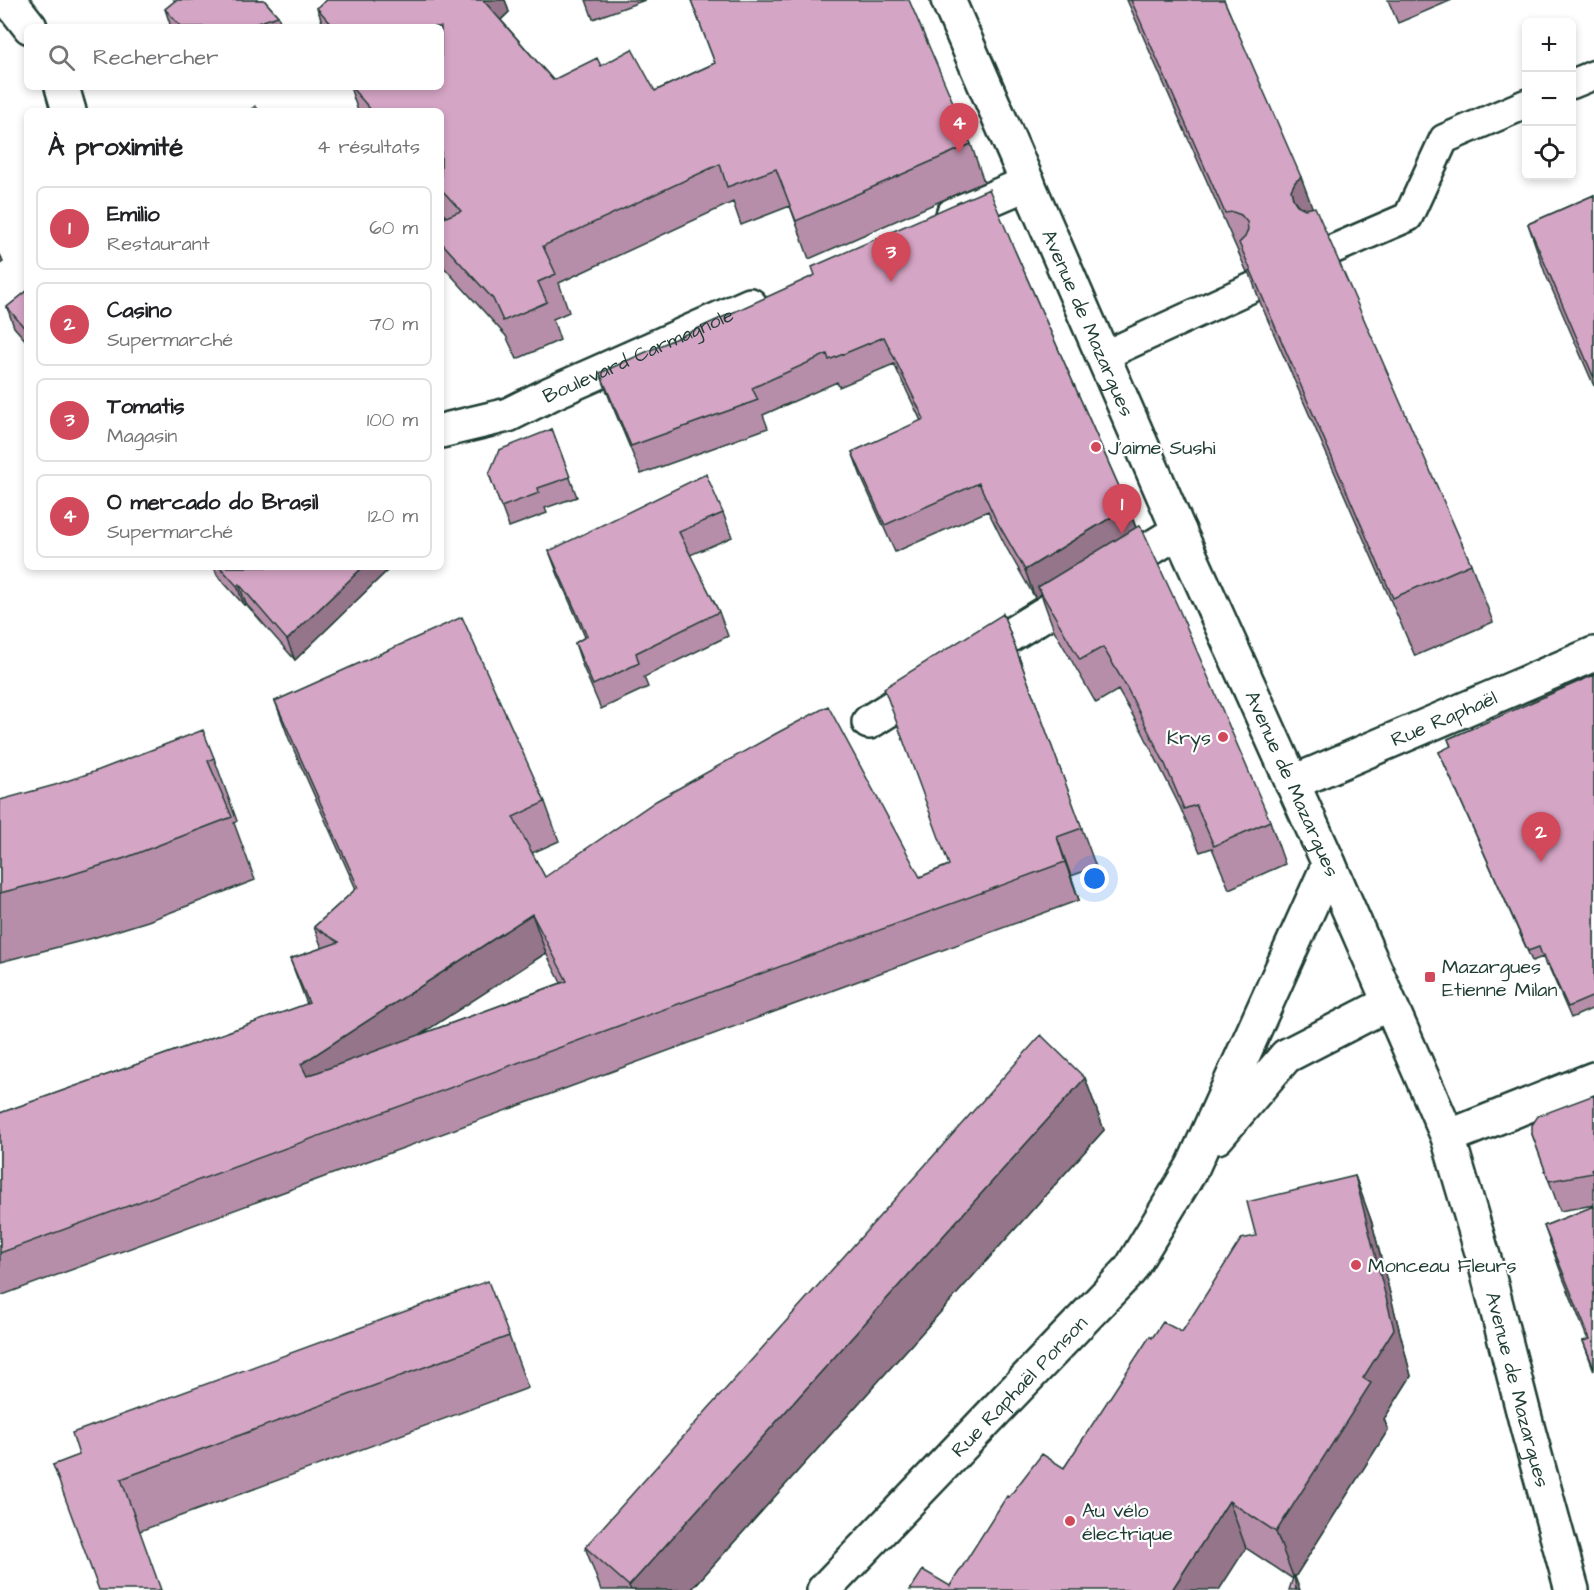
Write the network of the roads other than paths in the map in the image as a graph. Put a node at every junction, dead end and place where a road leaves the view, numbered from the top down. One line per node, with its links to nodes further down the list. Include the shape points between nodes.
1 (9, 0): 3 (street)
2 (948, 0): 9 (street, Avenue de Mazargues)
3 (28, 24)
4 (1594, 75): 5 (street)
5 (1576, 82)
6 (63, 90): 8 (street)
7 (1522, 106): 11 (street, via 1444,139 1408,217)
8 (68, 108)
9 (1028, 183): 10 (street); 14 (street, Avenue de Mazargues)
10 (922, 229)
11 (1329, 252)
12 (1253, 287): 14 (street)
13 (781, 292): 15 (street, Boulevard Carmagnole, via 508,415)
14 (1103, 356): 16 (street, Avenue de Mazargues)
15 (444, 430)
16 (1179, 531): 18 (street); 19 (street, Avenue de Mazargues)
17 (1594, 654): 19 (street, Rue Raphaël)
18 (869, 722)
19 (1292, 783): 20 (street, Avenue de Mazargues)
20 (1329, 864): 21 (street, Avenue de Mazargues); 22 (street, Rue Raphaël Ponson)
21 (1389, 1003): 23 (street, Rue Raphaël Ponson); 25 (street, Avenue de Mazargues)
22 (1253, 1032): 23 (street); 26 (street, Rue Raphaël Ponson)
23 (1286, 1056): 26 (street, Rue Raphaël Ponson)
24 (1594, 1079): 25 (street)
25 (1448, 1137): 28 (street, Avenue de Mazargues)
26 (1193, 1166): 27 (street, Rue Raphaël Ponson, via 1130,1270)
27 (824, 1590)
28 (1572, 1590)

